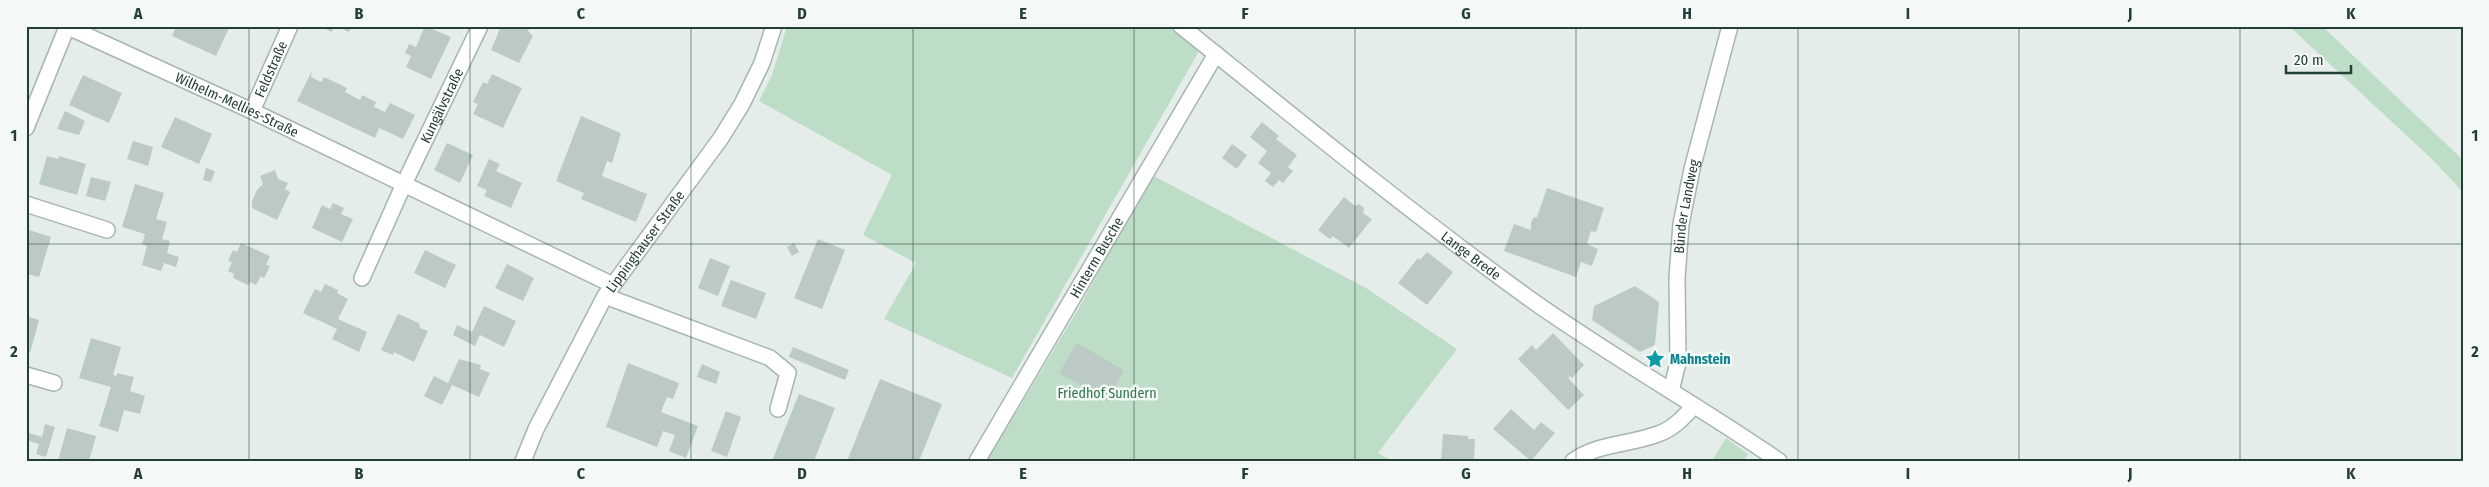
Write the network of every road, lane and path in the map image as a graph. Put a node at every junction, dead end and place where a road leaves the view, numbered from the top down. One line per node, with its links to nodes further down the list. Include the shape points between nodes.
1 (67, 26): 8 (street, Wilhelm-Mellies-Straße); 9 (street)
2 (290, 26): 8 (street, Feldstraße)
3 (480, 26): 10 (street, Kungälvstraße)
4 (774, 26): 14 (street, Lippinghauser Straße, via 762,63 721,138)
5 (1182, 26): 7 (street, Lange Brede)
6 (1730, 26): 17 (street, Bünder Landweg, via 1692,169 1681,224 1676,278 1678,363)
7 (1216, 54): 17 (street, Lange Brede, via 1459,247 1524,295); 21 (street, Hinterm Busche)
8 (252, 111): 10 (street, Wilhelm-Mellies-Straße)
9 (26, 128)
10 (404, 184): 13 (street); 14 (street, Wilhelm-Mellies-Straße)
11 (26, 204): 12 (street)
12 (107, 230)
13 (362, 278)
14 (609, 290): 19 (street, Wilhelm-Mellies-Straße, via 770,358 788,373); 20 (street, Lippinghauser Straße, via 536,429)
15 (26, 375): 16 (street)
16 (54, 384)
17 (1672, 392): 18 (street, Lange Brede)
18 (1694, 406): 22 (street, via 1680,421 1659,434 1587,451); 23 (street, Lange Brede)
19 (778, 409)
20 (523, 461)
21 (976, 461)
22 (1573, 461)
23 (1779, 461)

